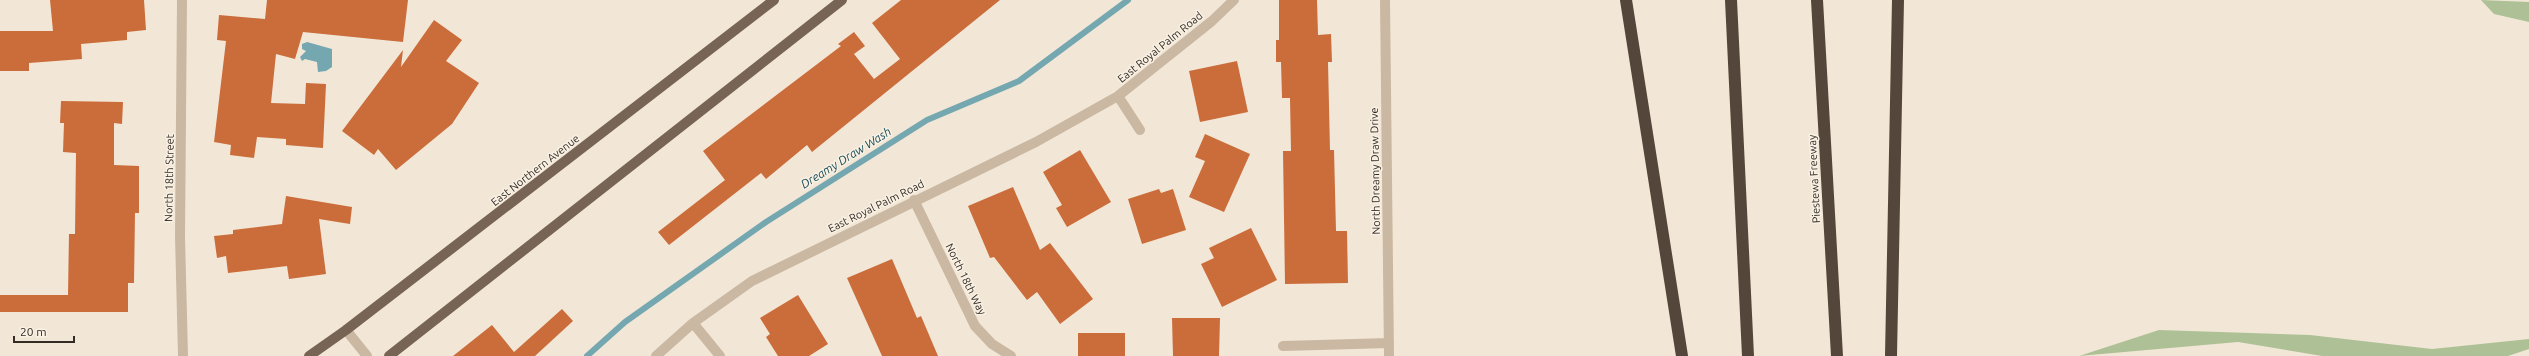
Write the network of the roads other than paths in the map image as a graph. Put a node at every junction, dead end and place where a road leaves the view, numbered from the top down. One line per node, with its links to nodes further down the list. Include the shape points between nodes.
1 (182, 0): 17 (street, North 18th Street, via 180,236)
2 (774, 0): 14 (main road, East Northern Avenue)
3 (842, 0): 20 (main road)
4 (1234, 0): 10 (street, East Royal Palm Road, via 1212,21)
5 (1385, 0): 15 (street, North Dreamy Draw Drive)
6 (1626, 0): 25 (highway)
7 (1731, 0): 26 (highway)
8 (1818, 0): 27 (highway, Piestewa Freeway)
9 (1898, 0): 28 (highway)
10 (1118, 96): 11 (street, East Royal Palm Road); 12 (street, East Royal Palm Road, via 1036,142)
11 (1140, 130)
12 (914, 200): 13 (street, East Royal Palm Road, via 752,281); 23 (street, North 18th Way, via 975,326 992,344)
13 (693, 323): 21 (street, East Royal Palm Road); 22 (street)
14 (346, 330): 18 (main road, East Northern Avenue); 19 (street)
15 (1389, 343): 16 (street); 24 (street, North Dreamy Draw Drive)
16 (1283, 346)
17 (183, 356)
18 (309, 356)
19 (367, 356)
20 (389, 356)
21 (656, 356)
22 (720, 356)
23 (1011, 356)
24 (1389, 356)
25 (1682, 356)
26 (1748, 356)
27 (1837, 356)
28 (1891, 356)

